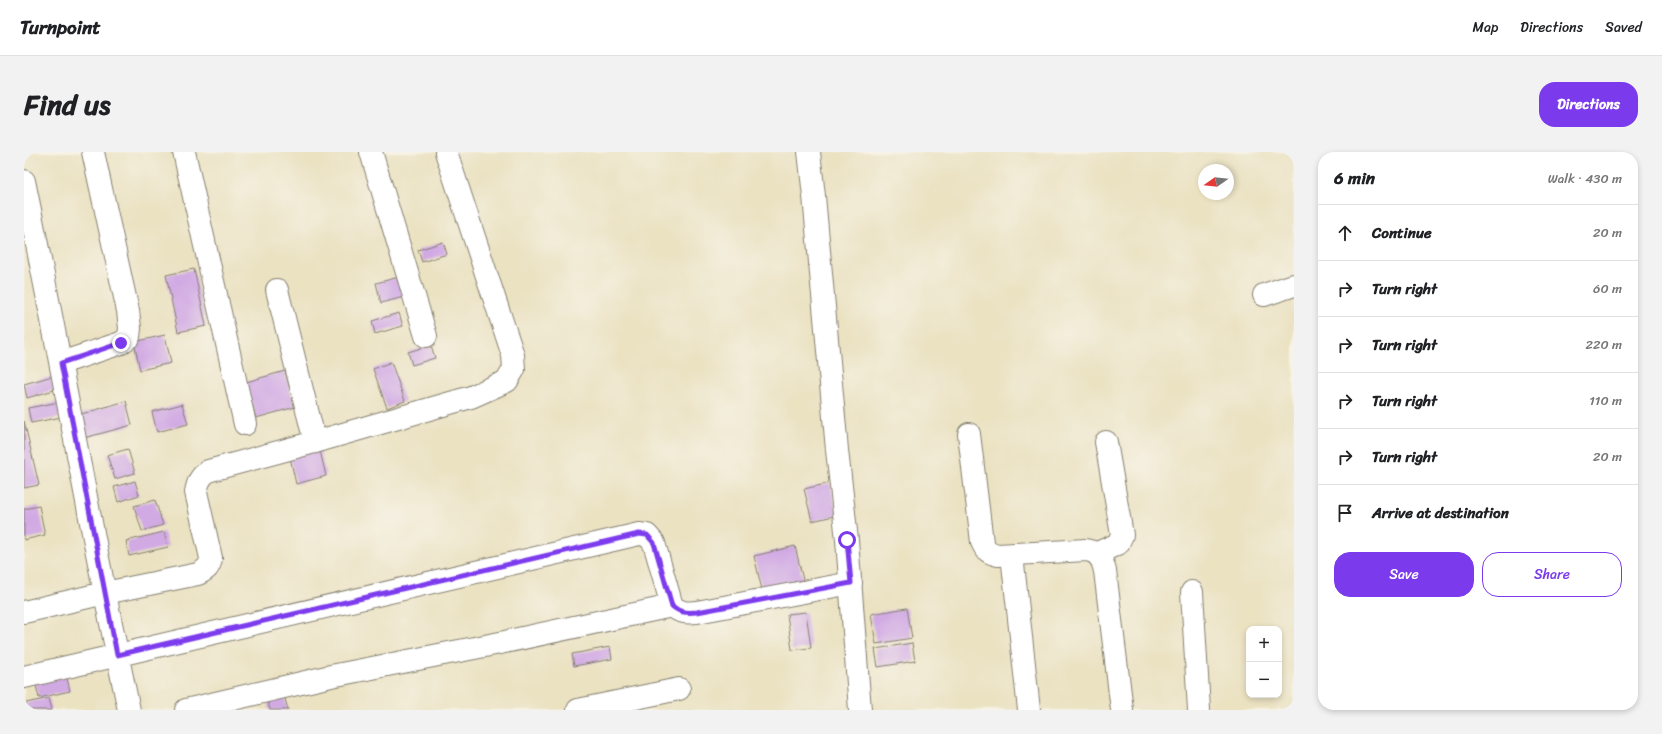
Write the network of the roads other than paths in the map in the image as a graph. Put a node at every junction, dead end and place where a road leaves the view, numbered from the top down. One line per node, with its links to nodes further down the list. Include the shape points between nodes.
1 (93, 152): 11 (street, via 128,311 129,337 121,343)
2 (184, 152): 12 (street)
3 (371, 152): 10 (street)
4 (446, 152): 14 (street, via 513,355 514,369 507,381 471,397)
5 (809, 152): 18 (street)
6 (24, 181): 11 (street)
7 (1294, 285): 9 (street)
8 (277, 290): 14 (street)
9 (1264, 295)
10 (426, 336)
11 (61, 363): 20 (street)
12 (245, 424)
13 (969, 434): 17 (street, via 982,542 990,554)
14 (315, 442): 20 (street, via 208,471 201,476 196,492 211,558 206,570 198,574)
15 (1106, 442): 16 (street, via 1122,535 1118,544)
16 (1097, 553): 17 (street, via 1086,550); 31 (street, via 1105,571)
17 (1012, 554): 30 (street)
18 (851, 583): 21 (street, via 697,612 678,611); 29 (street)
19 (1192, 592): 32 (street)
20 (105, 593): 22 (street); 23 (street)
21 (672, 606): 23 (street, via 654,543 647,535 639,534); 27 (street, via 331,676)
22 (24, 612)
23 (117, 655): 24 (street); 26 (street)
24 (24, 677)
25 (679, 689): 28 (street)
26 (129, 710)
27 (186, 710)
28 (578, 710)
29 (860, 710)
30 (1029, 710)
31 (1122, 710)
32 (1199, 710)

